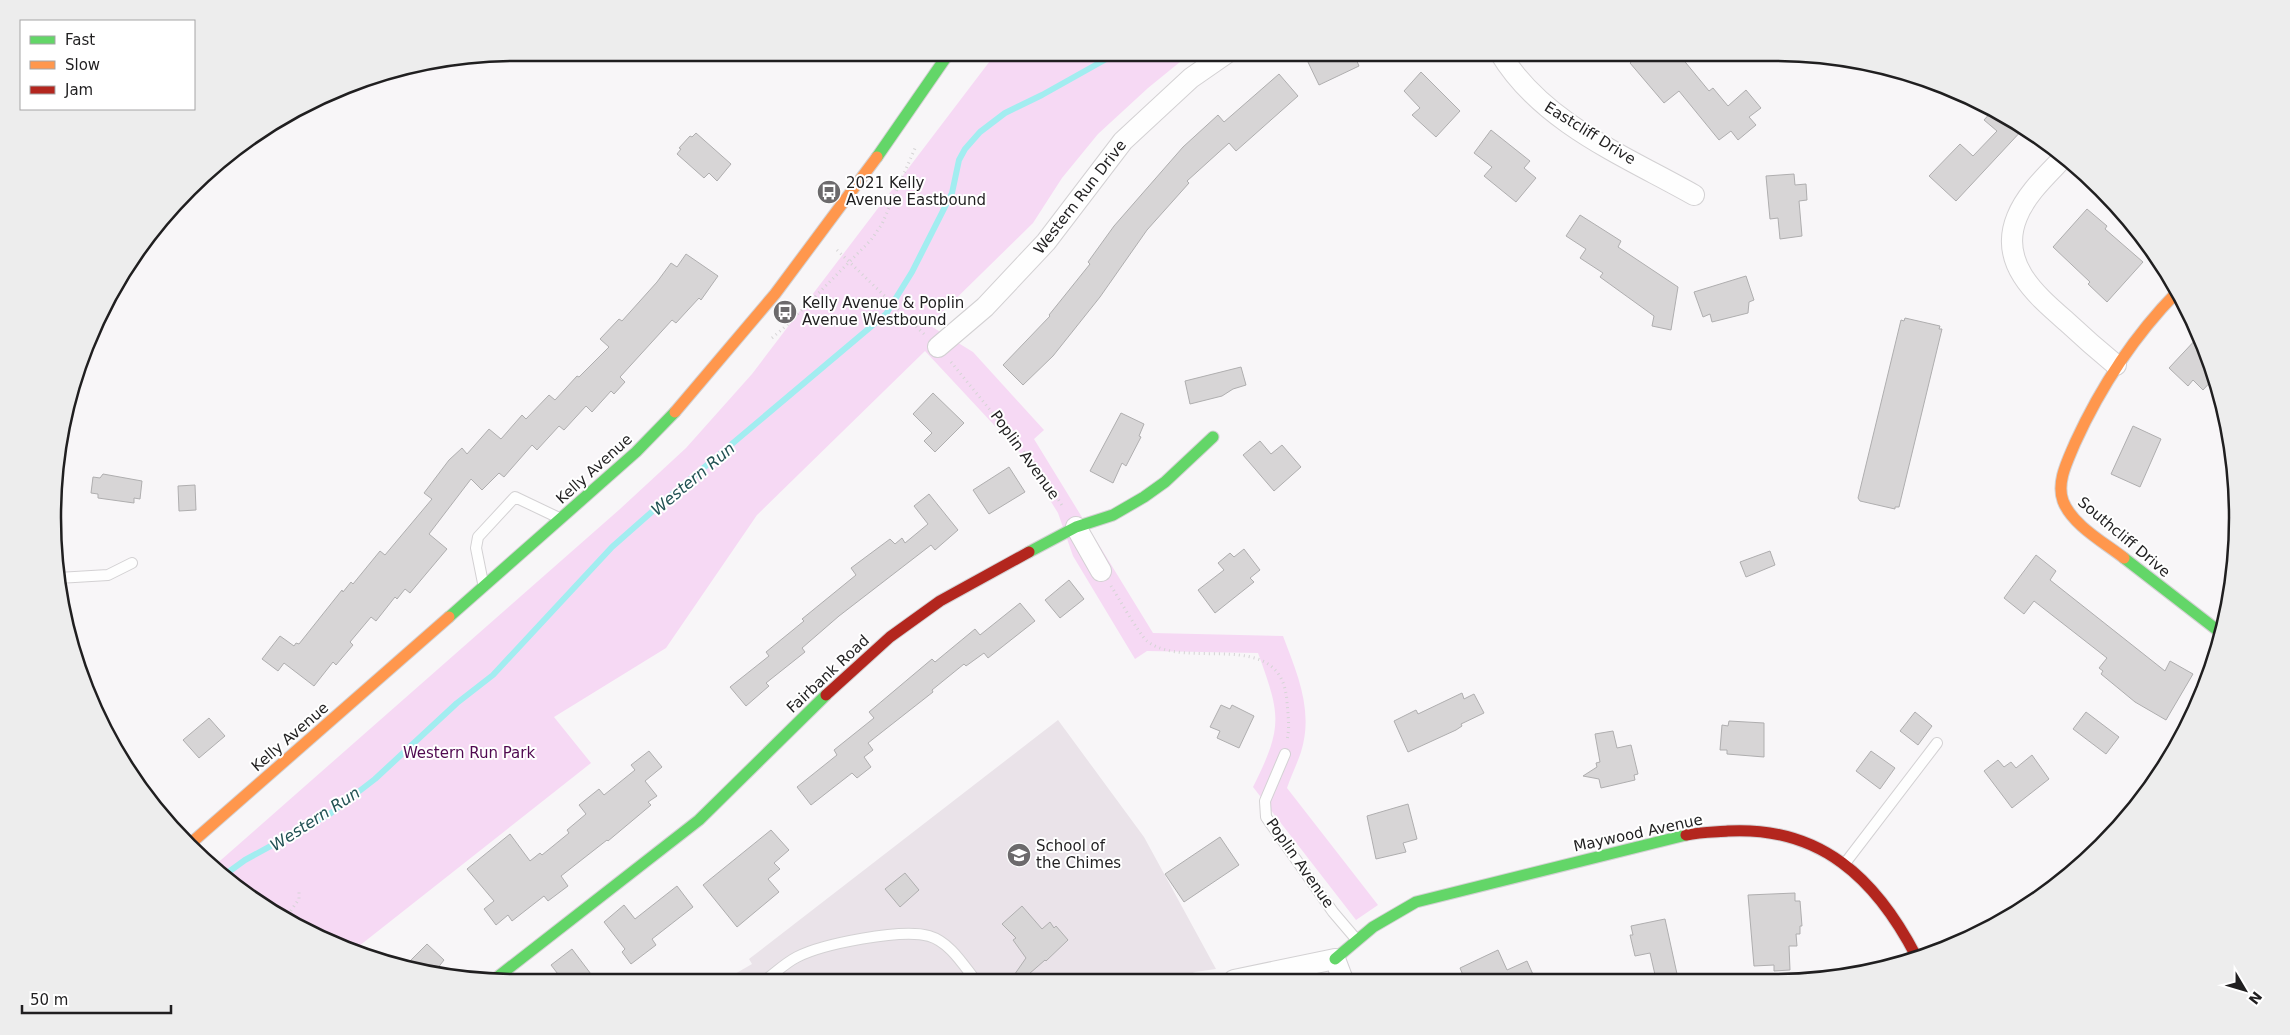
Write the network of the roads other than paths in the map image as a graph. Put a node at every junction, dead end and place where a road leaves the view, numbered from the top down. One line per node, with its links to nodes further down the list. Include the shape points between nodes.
1 (943, 61): 10 (street, Kelly Avenue, via 825,227 716,369 636,452)
2 (1215, 61): 7 (street, Western Run Drive, via 1123,141 1039,249 985,307)
3 (1505, 61): 5 (street, Eastcliff Drive, via 1531,94 1556,114)
4 (2059, 163): 8 (street, via 2028,197 2017,216 2012,234 2016,264 2036,296)
5 (1694, 195)
6 (2172, 297): 8 (street, Southcliff Drive)
7 (938, 348)
8 (2116, 365): 16 (street, Southcliff Drive, via 2090,409 2069,457 2062,478 2061,493 2065,507 2098,538)
9 (1213, 437): 11 (street, Fairbank Road, via 1166,482 1113,515)
10 (561, 519): 15 (street, Kelly Avenue); 15 (lane, via 515,497 478,537 476,548)
11 (1076, 527): 13 (street); 24 (street, Fairbank Road, via 940,601 890,637 852,669 699,820)
12 (132, 562): 14 (lane, via 108,575)
13 (1101, 571)
14 (65, 578)
15 (484, 587): 19 (street, Kelly Avenue)
16 (2215, 627)
17 (1938, 743): 20 (lane)
18 (1285, 754): 21 (lane, Poplin Avenue, via 1265,801 1266,817)
19 (195, 840)
20 (1846, 863): 21 (street, Maywood Avenue, via 1809,844 1776,833 1736,830 1691,834 1416,902 1381,920); 22 (street, Maywood Avenue, via 1864,877 1884,902)
21 (1356, 939): 23 (street, Maywood Avenue)
22 (1914, 952)
23 (1335, 959): 27 (street); 28 (street)
24 (502, 973)
25 (773, 974): 26 (lane, via 797,957 843,942 910,934 930,936 942,942)
26 (970, 974)
27 (1263, 974)
28 (1341, 974)

